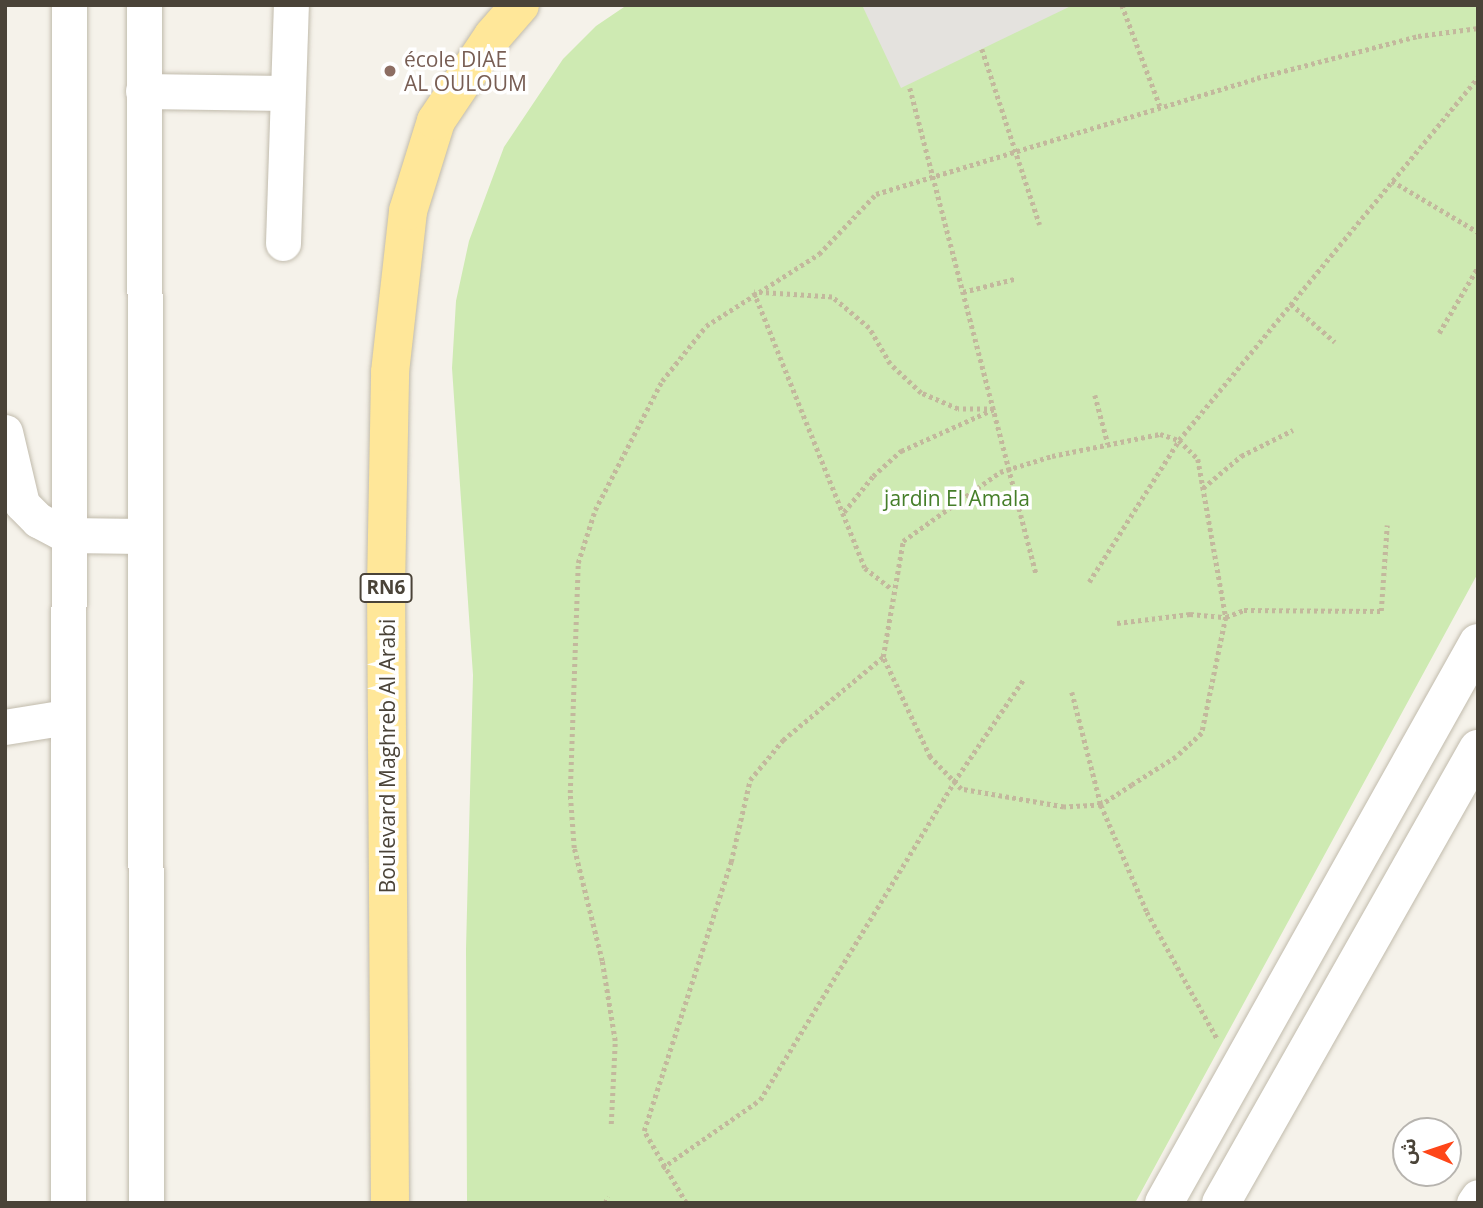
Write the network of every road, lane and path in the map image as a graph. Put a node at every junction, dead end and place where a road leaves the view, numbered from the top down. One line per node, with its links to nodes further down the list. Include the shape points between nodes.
1 (69, 5): 36 (street)
2 (144, 5): 10 (street)
3 (290, 5): 11 (street)
4 (520, 5): 58 (main road, Boulevard Maghreb Al Arabi / RN6, via 493,36 436,121 408,211 391,359 386,587)
5 (1122, 5): 12 (path)
6 (1478, 28): 12 (path, via 1418,36)
7 (982, 49): 13 (path)
8 (1478, 77): 15 (path)
9 (910, 88): 14 (path)
10 (143, 91): 11 (street); 37 (street)
11 (285, 93): 18 (street)
12 (1160, 106): 13 (path)
13 (1016, 153): 14 (path); 16 (path)
14 (931, 177): 21 (path, via 876,194 818,254); 22 (path)
15 (1392, 181): 17 (path); 23 (path)
16 (1040, 225)
17 (1478, 232)
18 (282, 243)
19 (1478, 267): 24 (path)
20 (1014, 279): 22 (path)
21 (754, 292): 27 (path, via 832,298 869,328 890,364 921,393 958,409); 34 (path); 53 (path, via 706,326 662,381 595,510 578,563 570,793 575,848 602,961 615,1041)
22 (963, 292): 27 (path)
23 (1291, 304): 25 (path); 30 (path)
24 (1439, 333)
25 (1335, 342)
26 (1095, 395): 31 (path)
27 (994, 409): 32 (path); 34 (path, via 901,451)
28 (1293, 430): 33 (path, via 1241,456)
29 (5, 432): 36 (street, via 22,504 38,520)
30 (1179, 440): 31 (path, via 1160,435); 33 (path, via 1198,459); 39 (path)
31 (1108, 444): 32 (path)
32 (1008, 470): 38 (path); 40 (path, via 973,489 903,541)
33 (1203, 488): 41 (path)
34 (844, 512): 40 (path, via 865,568)
35 (1387, 525): 41 (path, via 1381,611 1244,610)
36 (66, 535): 37 (street); 47 (street)
37 (143, 536): 57 (street)
38 (1036, 573)
39 (1089, 582)
40 (892, 589): 44 (path)
41 (1226, 617): 42 (path, via 1190,614); 51 (path, via 1202,733 1176,757)
42 (1117, 623)
43 (1478, 643): 52 (street)
44 (883, 657): 50 (path, via 930,757); 54 (path, via 783,740 750,780 731,862 644,1131)
45 (1023, 680): 50 (path)
46 (1072, 692): 51 (path)
47 (66, 717): 48 (street); 56 (street)
48 (5, 727)
49 (1478, 749): 61 (street)
50 (954, 782): 51 (path, via 961,789 1064,807); 54 (path, via 760,1100)
51 (1101, 805): 52 (path, via 1147,912)
52 (1236, 1075): 60 (street)
53 (611, 1124)
54 (662, 1168): 59 (path)
55 (1478, 1197): 62 (street)
56 (68, 1203)
57 (146, 1203)
58 (390, 1203)
59 (686, 1203)
60 (1164, 1203)
61 (1221, 1203)
62 (1474, 1203)

